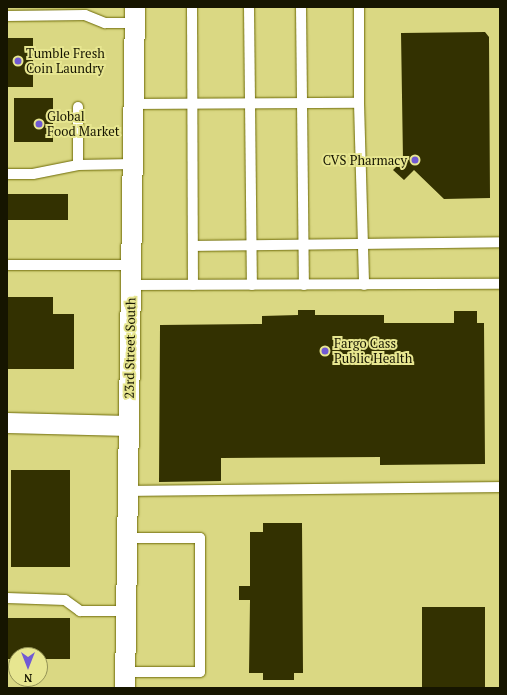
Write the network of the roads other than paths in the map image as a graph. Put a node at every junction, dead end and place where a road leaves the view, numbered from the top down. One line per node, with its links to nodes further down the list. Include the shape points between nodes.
1 (192, 7): 9 (lane)
2 (249, 7): 10 (lane)
3 (301, 7): 11 (lane)
4 (359, 7): 7 (lane)
5 (135, 15): 6 (lane, via 105,23 85,15); 8 (street, 23rd Street South)
6 (7, 16)
7 (359, 103): 11 (lane); 18 (lane)
8 (134, 104): 9 (lane); 13 (street, 23rd Street South)
9 (193, 104): 10 (lane); 20 (lane)
10 (250, 104): 11 (lane); 19 (lane)
11 (302, 104): 17 (lane)
12 (78, 107): 14 (lane)
13 (133, 164): 14 (lane); 22 (street, 23rd Street South)
14 (78, 165): 15 (lane, via 34,174)
15 (7, 174)
16 (500, 242): 18 (lane)
17 (304, 244): 18 (lane); 19 (lane); 27 (lane)
18 (364, 244): 28 (lane)
19 (252, 245): 20 (lane); 26 (lane)
20 (193, 246): 25 (lane)
21 (7, 265): 22 (lane)
22 (131, 265): 24 (street, 23rd Street South)
23 (500, 284): 28 (lane)
24 (131, 285): 25 (lane); 30 (street, 23rd Street South)
25 (193, 285): 26 (lane)
26 (252, 285): 27 (lane)
27 (304, 285): 28 (lane)
28 (364, 285)
29 (7, 423): 30 (street)
30 (129, 426): 32 (street, 23rd Street South)
31 (500, 487): 32 (lane)
32 (128, 491): 33 (street, 23rd Street South)
33 (126, 538): 35 (street, 23rd Street South); 36 (lane, via 200,538 200,672)
34 (7, 598): 35 (lane, via 65,600 80,611)
35 (126, 611): 36 (street, 23rd Street South)
36 (125, 680)

